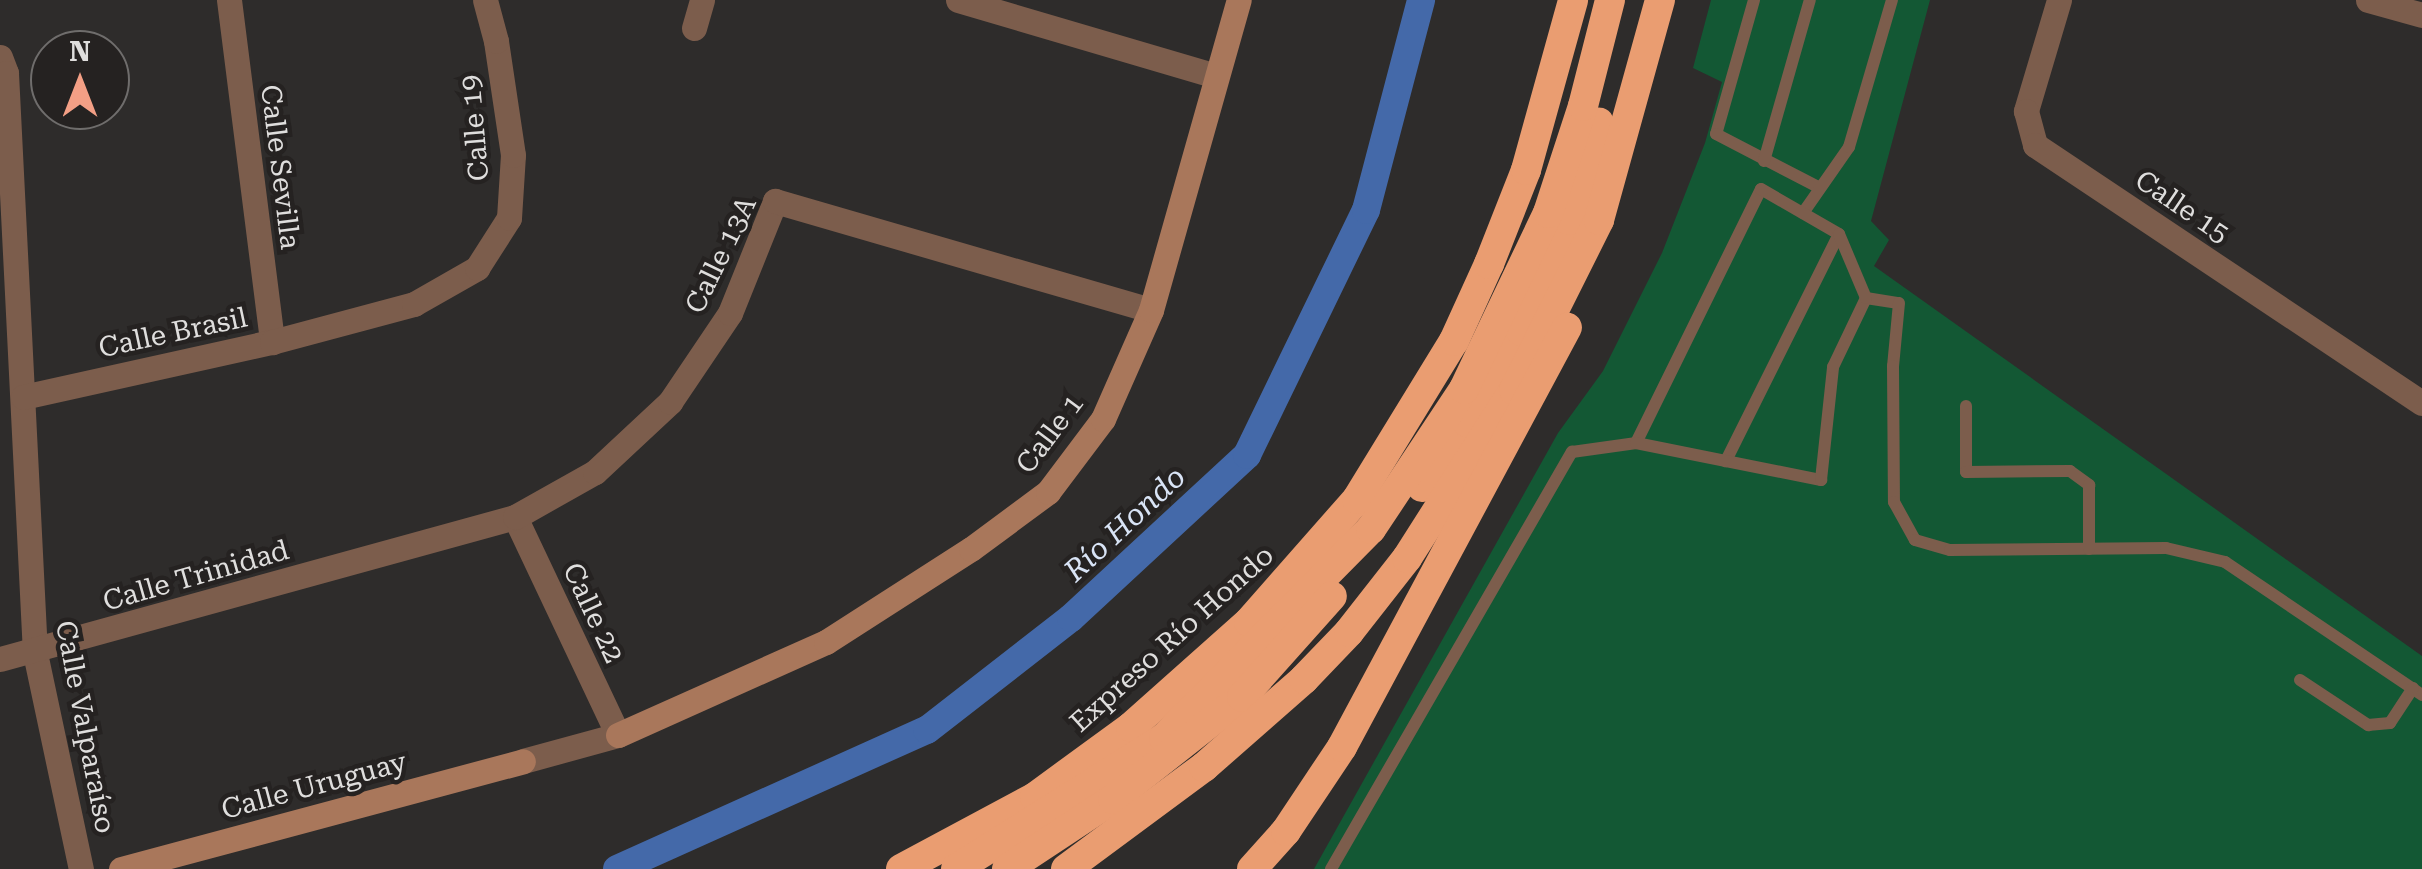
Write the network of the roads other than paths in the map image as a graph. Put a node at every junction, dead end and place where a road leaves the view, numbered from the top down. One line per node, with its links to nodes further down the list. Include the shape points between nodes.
1 (229, 0): 27 (street, Calle Sevilla)
2 (485, 0): 26 (street, Calle 19, via 512,155 508,218 477,268 447,288)
3 (702, 0): 16 (street)
4 (958, 0): 18 (street)
5 (1238, 0): 18 (street, Calle 1)
6 (1573, 0): 43 (highway, Expreso Río Hondo, via 1526,170 1490,264 1454,341 1357,499 1248,622 1131,727 1035,796)
7 (1610, 0): 44 (highway, via 1548,213 1464,388 1371,529 1164,738)
8 (1631, 0): 45 (highway, via 1569,220 1521,331 1468,423 1384,540 1242,697 1113,799)
9 (1660, 0): 22 (highway)
10 (1754, 0): 19 (lane, via 1716,134)
11 (1810, 0): 19 (lane)
12 (1892, 0): 20 (lane, via 1849,147)
13 (2058, 0): 29 (street, Calle 15, via 2026,111 2035,145)
14 (2368, 0): 15 (street)
15 (2422, 15)
16 (694, 28)
17 (0, 57): 28 (street, Calle Valparaíso)
18 (1216, 76): 25 (street, Calle 1)
19 (1764, 161): 20 (lane)
20 (1820, 188): 21 (lane)
21 (1802, 213): 23 (lane); 31 (lane, via 1761,189)
22 (1599, 220): 46 (highway, via 1514,390 1407,558 1349,632 1204,767); 47 (highway, via 1586,285 1522,420 1342,747)
23 (1839, 234): 24 (lane); 32 (lane)
24 (1866, 298): 32 (lane, via 1833,367 1821,480); 35 (lane, via 1898,303 1894,502 1915,540 1950,550)
25 (1151, 310): 33 (street, Calle 13A, via 775,201 730,313 670,402 595,472); 40 (street, Calle 1, via 1103,419 1048,492 826,642)
26 (336, 326): 27 (street, Calle Brasil)
27 (272, 342): 28 (street, Calle Brasil)
28 (23, 396): 36 (street, Calle Valparaíso)
29 (2422, 403)
30 (1966, 406): 35 (lane, via 1966,472 2070,471 2089,485)
31 (1636, 443): 32 (lane); 48 (lane, via 1586,447 1562,464)
32 (1726, 461)
33 (514, 517): 34 (street, Calle 13A); 40 (street, Calle 22)
34 (408, 547): 36 (street, Calle Trinidad)
35 (2089, 549): 39 (lane, via 2166,548 2225,562)
36 (35, 653): 37 (street, Calle Trinidad); 41 (street, Calle Valparaíso)
37 (0, 660)
38 (2300, 680): 39 (lane, via 2368,725 2390,724)
39 (2418, 692)
40 (618, 735): 42 (street, Calle Uruguay)
41 (81, 869)
42 (120, 869)
43 (901, 869)
44 (956, 869)
45 (1006, 869)
46 (1066, 869)
47 (1252, 869)
48 (1331, 869)

